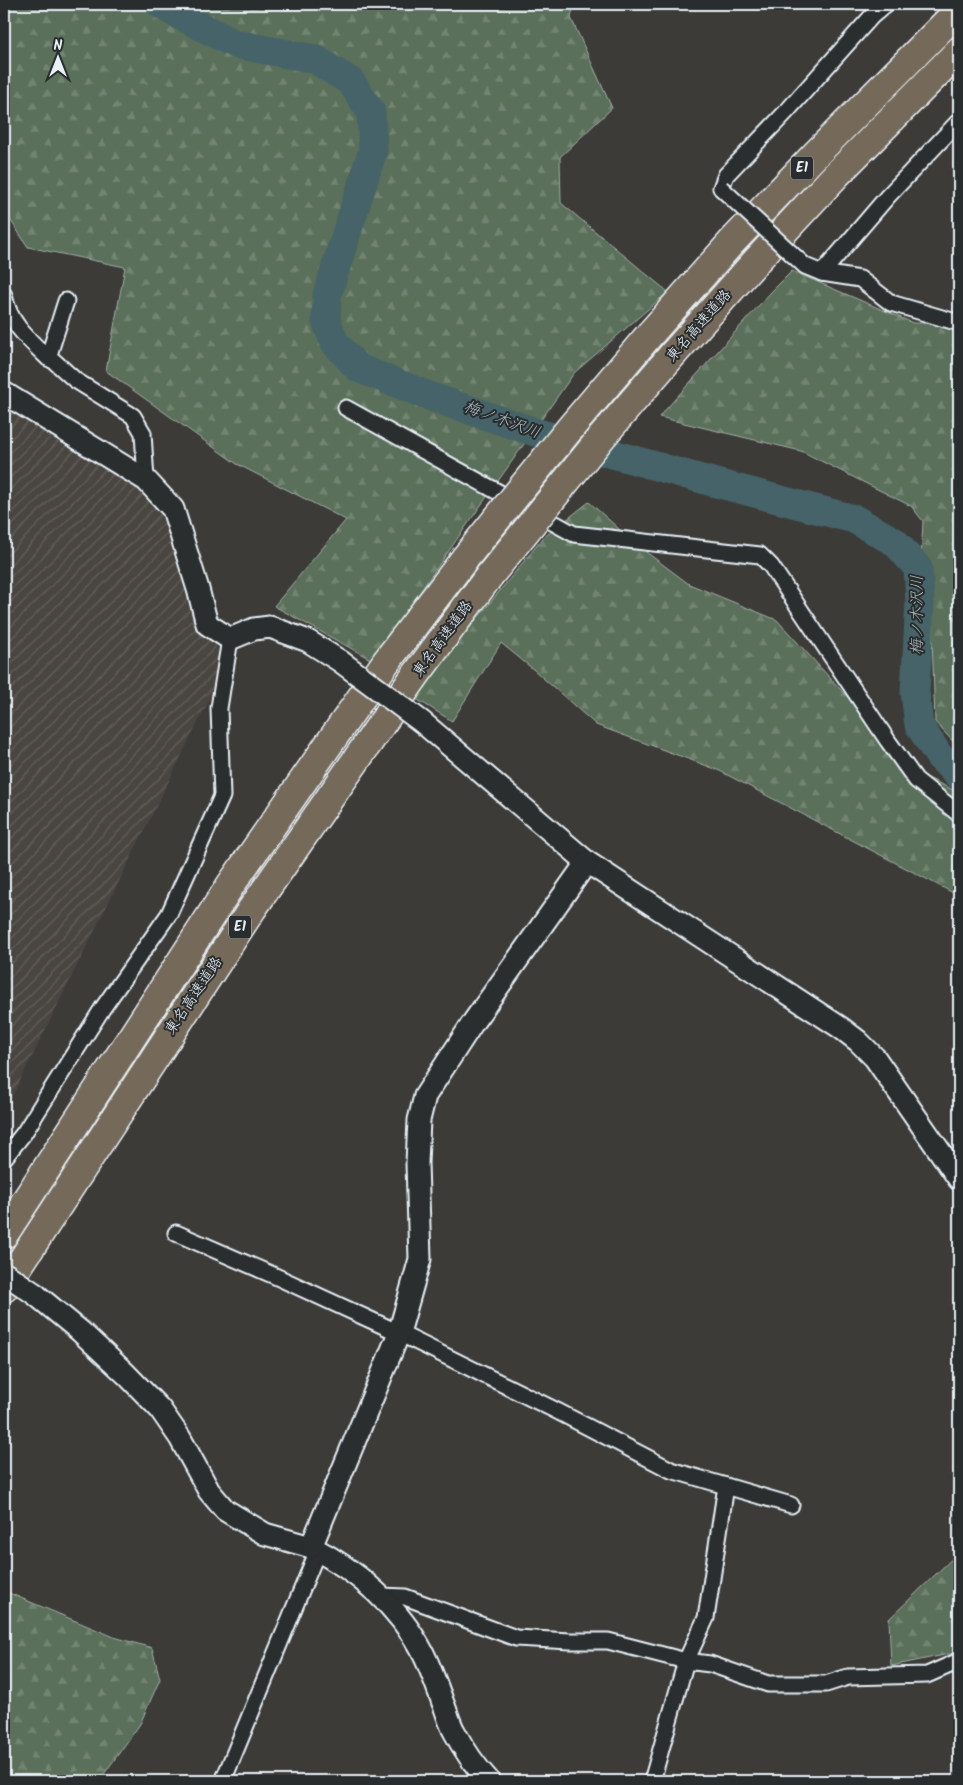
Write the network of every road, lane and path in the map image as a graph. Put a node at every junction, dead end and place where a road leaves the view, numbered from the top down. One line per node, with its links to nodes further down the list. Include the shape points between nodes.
1 (886, 4): 5 (street, bridge, via 726,175 721,188 805,266)
2 (959, 10): 19 (highway, 東名高速道路 / E1, bridge, via 731,243 572,426 466,557 386,662 232,883)
3 (959, 51): 21 (highway, 東名高速道路 / E1, bridge, via 756,260 601,438 490,575 252,909)
4 (959, 121): 5 (street, via 888,196)
5 (822, 273): 8 (street, via 860,279 891,303)
6 (4, 296): 9 (street, via 15,325)
7 (66, 301): 9 (street)
8 (959, 323)
9 (48, 358): 12 (street, via 75,380 132,416 143,433)
10 (4, 393): 12 (street)
11 (346, 408): 14 (street, via 574,534 760,555 771,566 916,780)
12 (146, 480): 13 (street, via 173,509 207,624)
13 (230, 639): 15 (street, bridge, via 254,629 270,627 308,641 422,722); 16 (street, via 219,708 222,796 169,914)
14 (959, 814)
15 (587, 862): 17 (street, via 858,1041 875,1058); 22 (street, via 425,1096 419,1120 417,1163 420,1259)
16 (4, 1158)
17 (959, 1179)
18 (176, 1233): 22 (street)
19 (4, 1234)
20 (4, 1273): 25 (street, bridge, via 80,1331 160,1409 209,1491 225,1510 265,1534)
21 (4, 1288)
22 (399, 1333): 23 (street, via 671,1470); 25 (street)
23 (726, 1486): 24 (street); 27 (street, via 706,1618)
24 (791, 1505)
25 (314, 1549): 26 (street); 29 (street)
26 (381, 1596): 27 (street, via 405,1597 516,1638 608,1641); 30 (street, via 407,1626 423,1653 453,1730 472,1763)
27 (686, 1661): 28 (street, via 710,1664 768,1684 826,1684 848,1677 927,1675); 31 (street)
28 (959, 1661)
29 (223, 1781)
30 (489, 1781)
31 (652, 1781)

